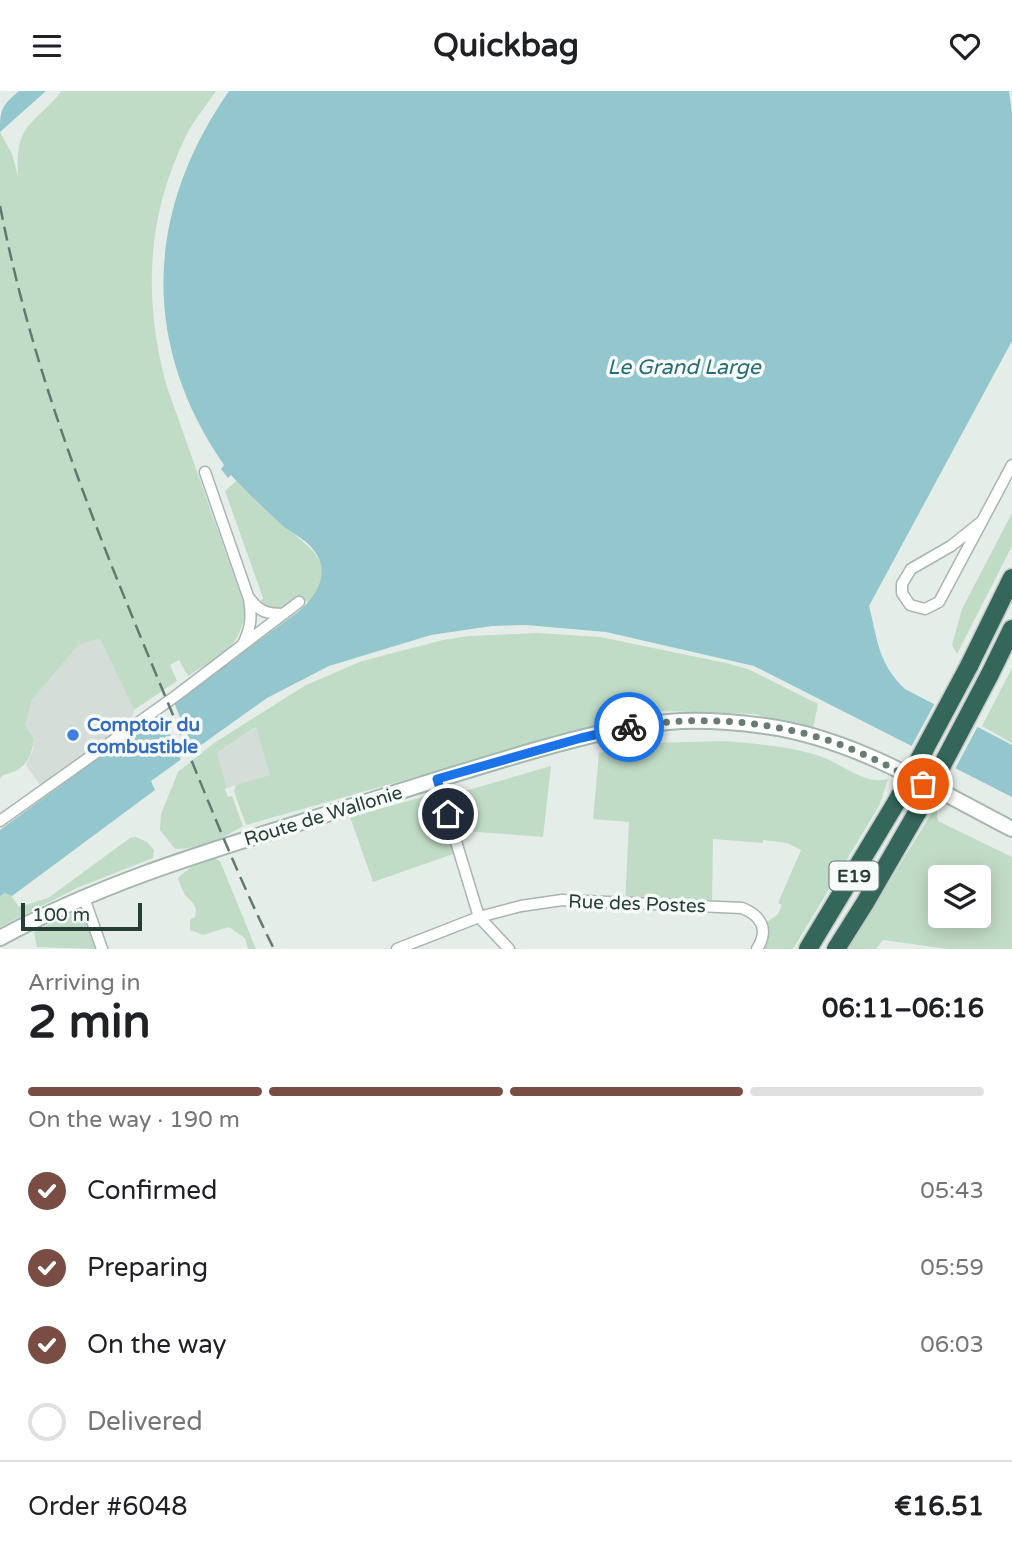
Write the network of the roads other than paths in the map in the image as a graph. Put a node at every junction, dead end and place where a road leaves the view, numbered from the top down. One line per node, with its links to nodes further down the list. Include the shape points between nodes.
1 (1012, 465): 3 (street)
2 (205, 472): 5 (street)
3 (981, 522): 3 (street, via 939,602 925,609 910,605 902,593 905,576)
4 (1012, 578): 21 (highway, E19, bridge, via 897,801)
5 (249, 599): 7 (street, via 258,610); 9 (street, via 252,618)
6 (299, 602): 7 (street)
7 (284, 614): 9 (street)
8 (1012, 629): 22 (highway, E19, bridge, via 918,811)
9 (241, 647): 11 (street)
10 (437, 779): 12 (main road, Route de Wallonie, via 638,726 693,721 757,725 822,739 865,755); 13 (main road, Route de Wallonie, via 181,859); 14 (street)
11 (0, 821)
12 (1012, 829)
13 (84, 898): 15 (main road, Route de Wallonie); 16 (street)
14 (479, 917): 18 (street, Rue des Postes); 19 (street); 20 (street, Rue des Postes, via 562,900 733,907 759,918 763,933)
15 (0, 938)
16 (100, 944): 17 (street)
17 (93, 949)
18 (397, 949)
19 (509, 949)
20 (757, 949)
21 (808, 949)
22 (836, 949)

